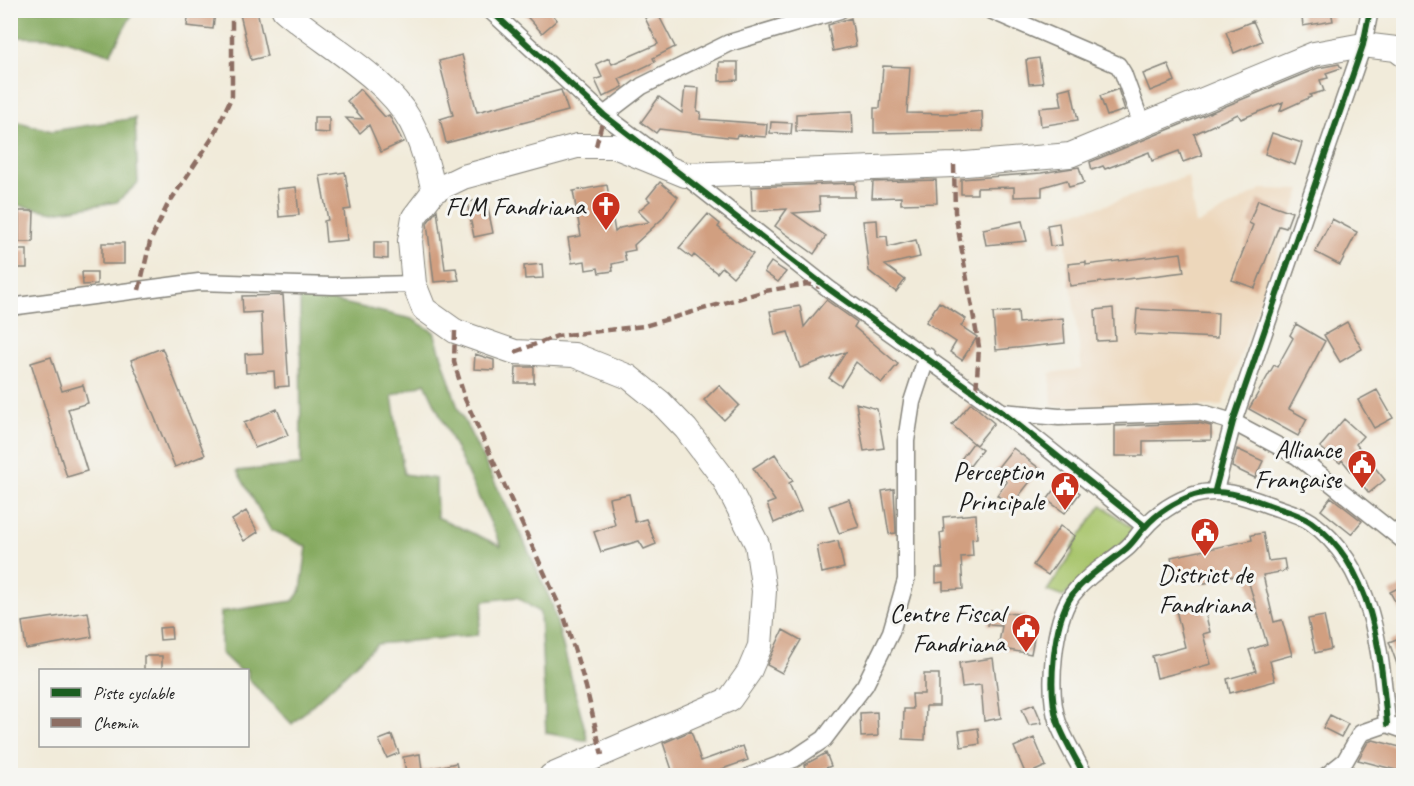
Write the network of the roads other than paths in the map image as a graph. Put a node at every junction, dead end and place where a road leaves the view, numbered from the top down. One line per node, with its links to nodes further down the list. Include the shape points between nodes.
1 (284, 10): 11 (main road, via 383,87 410,121)
2 (490, 10): 8 (street)
3 (840, 10): 8 (street, via 729,43 642,86)
4 (990, 10): 9 (street, via 1118,65)
5 (1370, 10): 6 (street)
6 (1363, 45): 7 (main road); 9 (main road, via 1314,54); 16 (street)
7 (1404, 55)
8 (604, 115): 10 (street)
9 (1142, 125): 10 (main road, via 1070,155 1048,158)
10 (685, 175): 11 (main road, via 614,146 577,147 463,177); 14 (street, via 829,289)
11 (434, 191): 12 (main road, via 414,218 410,241)
12 (414, 284): 13 (street, via 199,282); 22 (main road, via 424,309 455,331 515,352 574,356 629,377 686,429 724,479 757,544 764,591 760,646 749,672 730,699)
13 (10, 307)
14 (927, 356): 15 (street); 23 (street, via 912,402 906,441 906,579 891,632 865,685 824,739 794,759)
15 (1002, 412): 16 (street, via 1059,417 1199,412); 18 (street)
16 (1233, 422): 17 (street); 19 (street, via 1297,456)
17 (1215, 490): 18 (street, via 1193,495 1163,510); 20 (street, via 1256,500 1310,521 1341,551 1372,617 1382,653)
18 (1145, 526): 24 (street, via 1129,547 1094,571 1072,595 1060,616 1052,671 1058,722)
19 (1404, 541)
20 (1387, 724): 21 (street); 25 (street, via 1361,733 1345,761)
21 (1404, 730)
22 (551, 776)
23 (750, 776)
24 (1085, 776)
25 (1326, 776)

